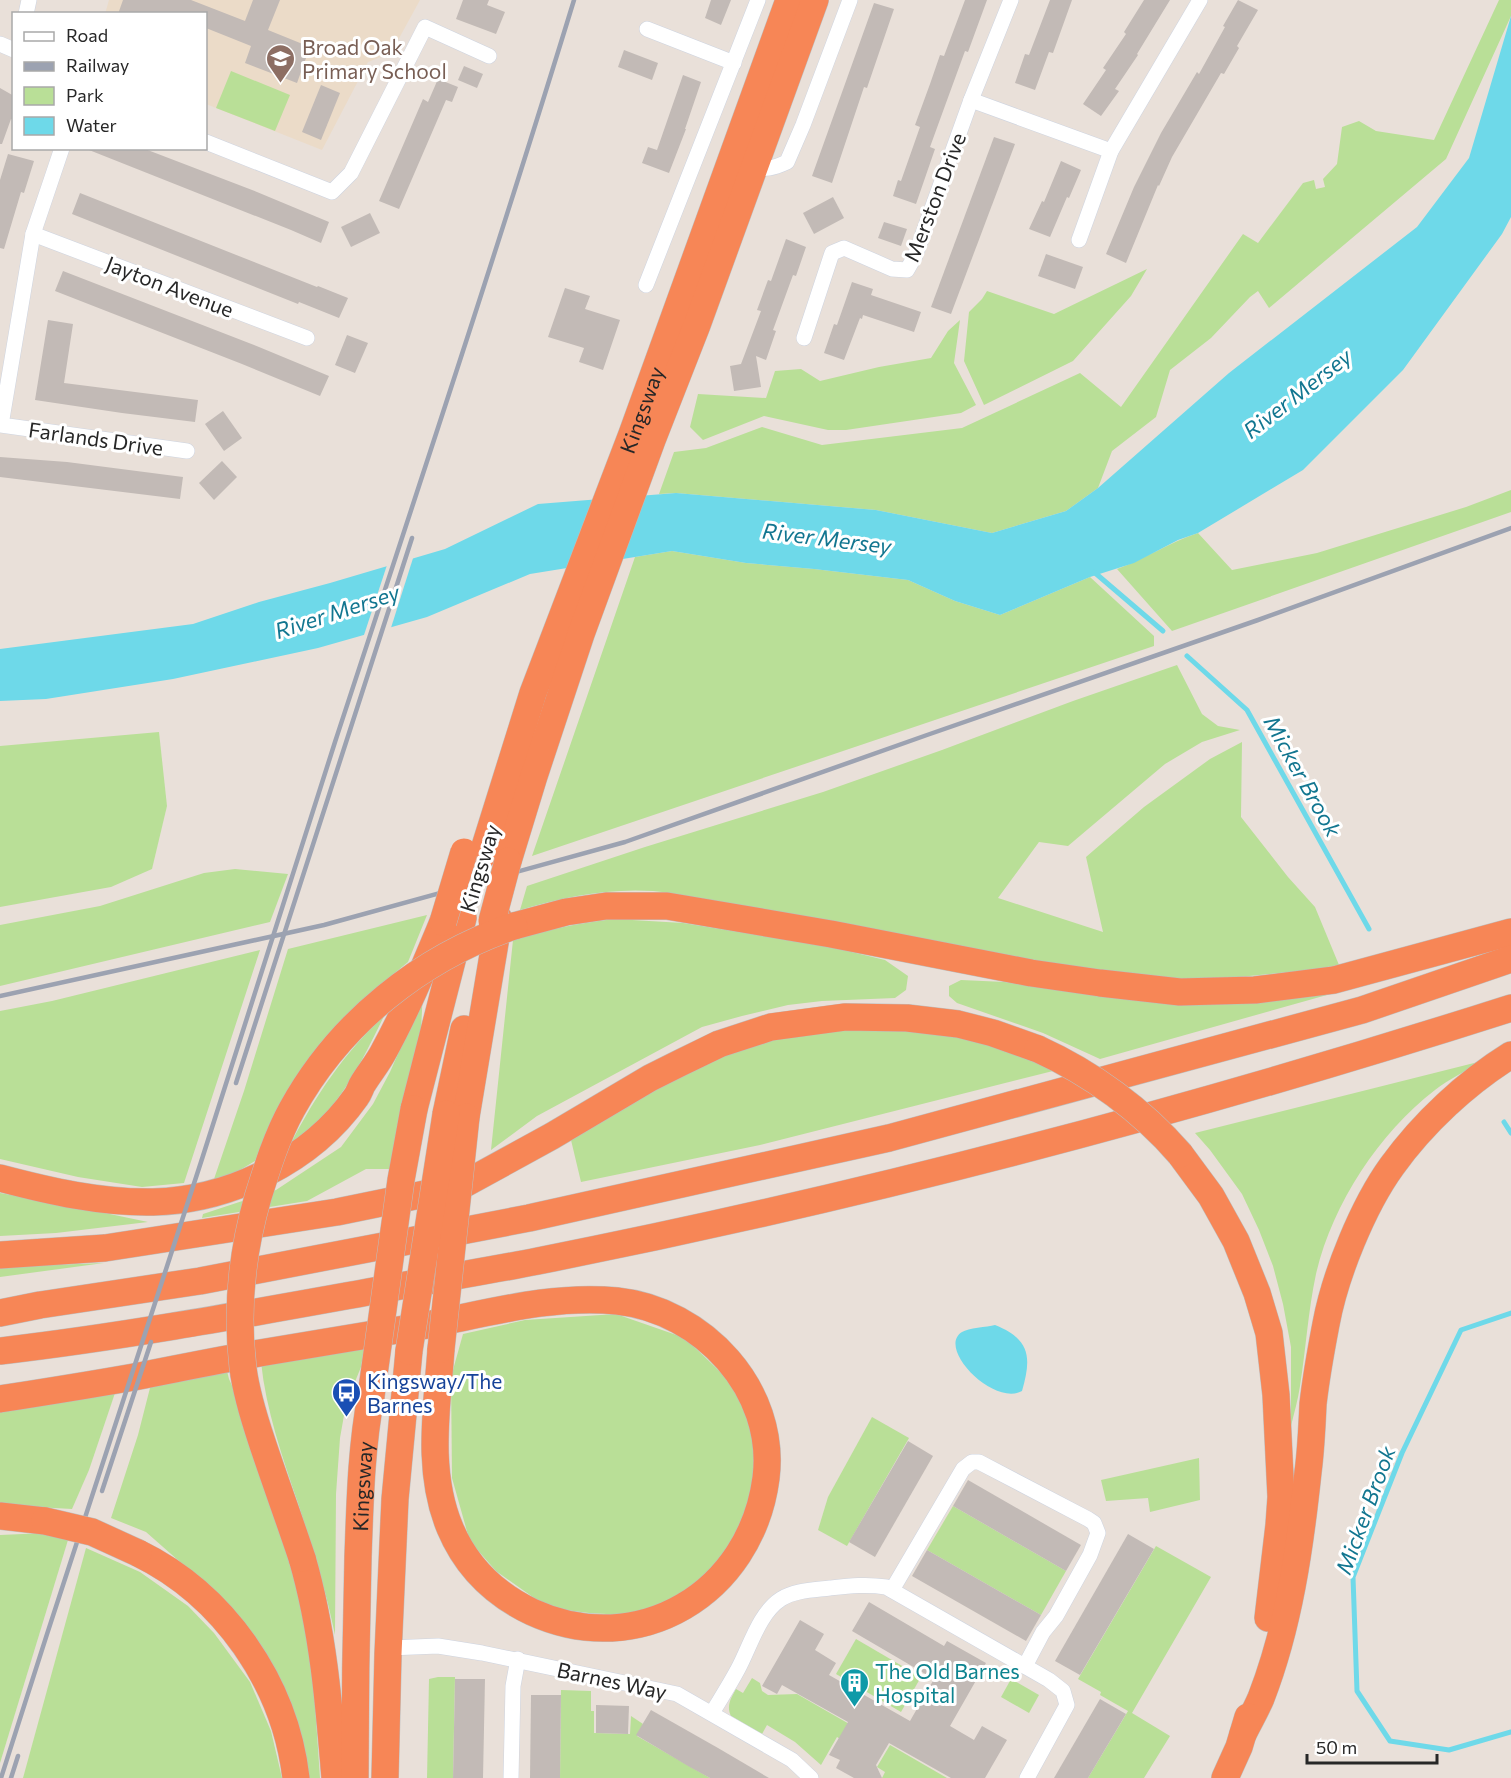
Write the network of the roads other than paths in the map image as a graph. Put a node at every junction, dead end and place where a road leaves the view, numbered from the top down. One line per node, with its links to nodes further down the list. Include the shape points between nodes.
1 (758, 0): 9 (street)
2 (789, 0): 14 (highway, Kingsway)
3 (815, 0): 14 (highway, Kingsway)
4 (850, 0): 14 (street, via 787,162 764,169)
5 (1011, 0): 10 (street, Merston Drive)
6 (1200, 0): 13 (street)
7 (647, 29): 9 (street)
8 (489, 56): 11 (street, via 425,27 351,173 332,192)
9 (734, 63): 17 (street)
10 (971, 100): 13 (street); 19 (street, Merston Drive, via 907,270 892,269 844,248 832,253)
11 (207, 142)
12 (61, 150): 15 (street, Farlands Drive)
13 (1111, 151): 16 (street)
14 (742, 163): 21 (highway, Kingsway)
15 (33, 234): 18 (street, Jayton Avenue); 20 (street, Farlands Drive, via 1,425)
16 (1078, 240)
17 (646, 285)
18 (307, 338)
19 (804, 338)
20 (187, 451)
21 (571, 630): 22 (highway, Kingsway, via 531,700 473,854); 27 (highway, Kingsway, bridge, via 495,920 472,992)
22 (453, 920): 28 (highway, via 429,957 394,1032 356,1096 315,1141 275,1168 212,1193 153,1202 109,1200); 37 (highway, Kingsway, bridge, via 401,1180 365,1430)
23 (1511, 932): 44 (highway, bridge, via 1334,980 1255,990 1180,992 1031,973 667,906 606,906 566,912 485,936 412,977 342,1038 291,1110 264,1176 251,1221 242,1279 243,1369 250,1402 311,1589 325,1666)
24 (1511, 959): 31 (highway, via 1362,1010 889,1138 529,1218 200,1281)
25 (1511, 1008): 33 (highway, via 1124,1123 756,1215 526,1263 201,1323)
26 (1511, 1055): 42 (highway, via 1455,1098 1415,1138 1376,1190 1347,1253 1326,1322 1299,1547 1282,1631 1260,1700)
27 (456, 1115): 34 (highway, bridge, via 440,1360 435,1467 447,1519 459,1547 477,1572 503,1596 559,1623 617,1628 646,1623 679,1609 705,1592 747,1542 759,1512 766,1475 766,1443 750,1391 729,1359 706,1338 655,1310 627,1302 588,1299 538,1303 335,1342); 38 (highway, Kingsway, bridge, via 409,1351 396,1499)
28 (0, 1178)
29 (0, 1255): 42 (highway, bridge, via 105,1248 337,1212 459,1187 650,1078 719,1044 771,1027 844,1017 907,1018 958,1024 1038,1049 1106,1088 1165,1136 1180,1154 1211,1196 1236,1241 1269,1333 1281,1497 1264,1643)
30 (0, 1303): 31 (highway)
31 (40, 1305): 32 (highway)
32 (0, 1313)
33 (0, 1353)
34 (0, 1399)
35 (0, 1516): 43 (highway, bridge, via 92,1532 158,1563 200,1594 243,1642 271,1689 291,1746)
36 (892, 1590): 40 (street); 40 (street, via 963,1469 972,1462 979,1462 1088,1519 1098,1533 1090,1555); 41 (street, via 870,1585 840,1587 781,1599 758,1627)
37 (357, 1604): 38 (highway, via 366,1629); 45 (highway, Kingsway)
38 (389, 1648): 39 (street, Barnes Way, via 438,1646); 46 (highway, via 380,1649 369,1665); 47 (highway, Kingsway)
39 (518, 1659): 41 (street, Barnes Way, via 670,1692); 48 (street, via 513,1686)
40 (1025, 1666): 50 (street, via 1064,1691 1066,1705)
41 (712, 1713): 49 (street, Barnes Way, via 792,1760)
42 (1243, 1734): 51 (highway)
43 (296, 1778)
44 (335, 1778)
45 (355, 1778)
46 (368, 1778)
47 (385, 1778)
48 (511, 1778)
49 (811, 1778)
50 (1027, 1778)
51 (1225, 1778)

